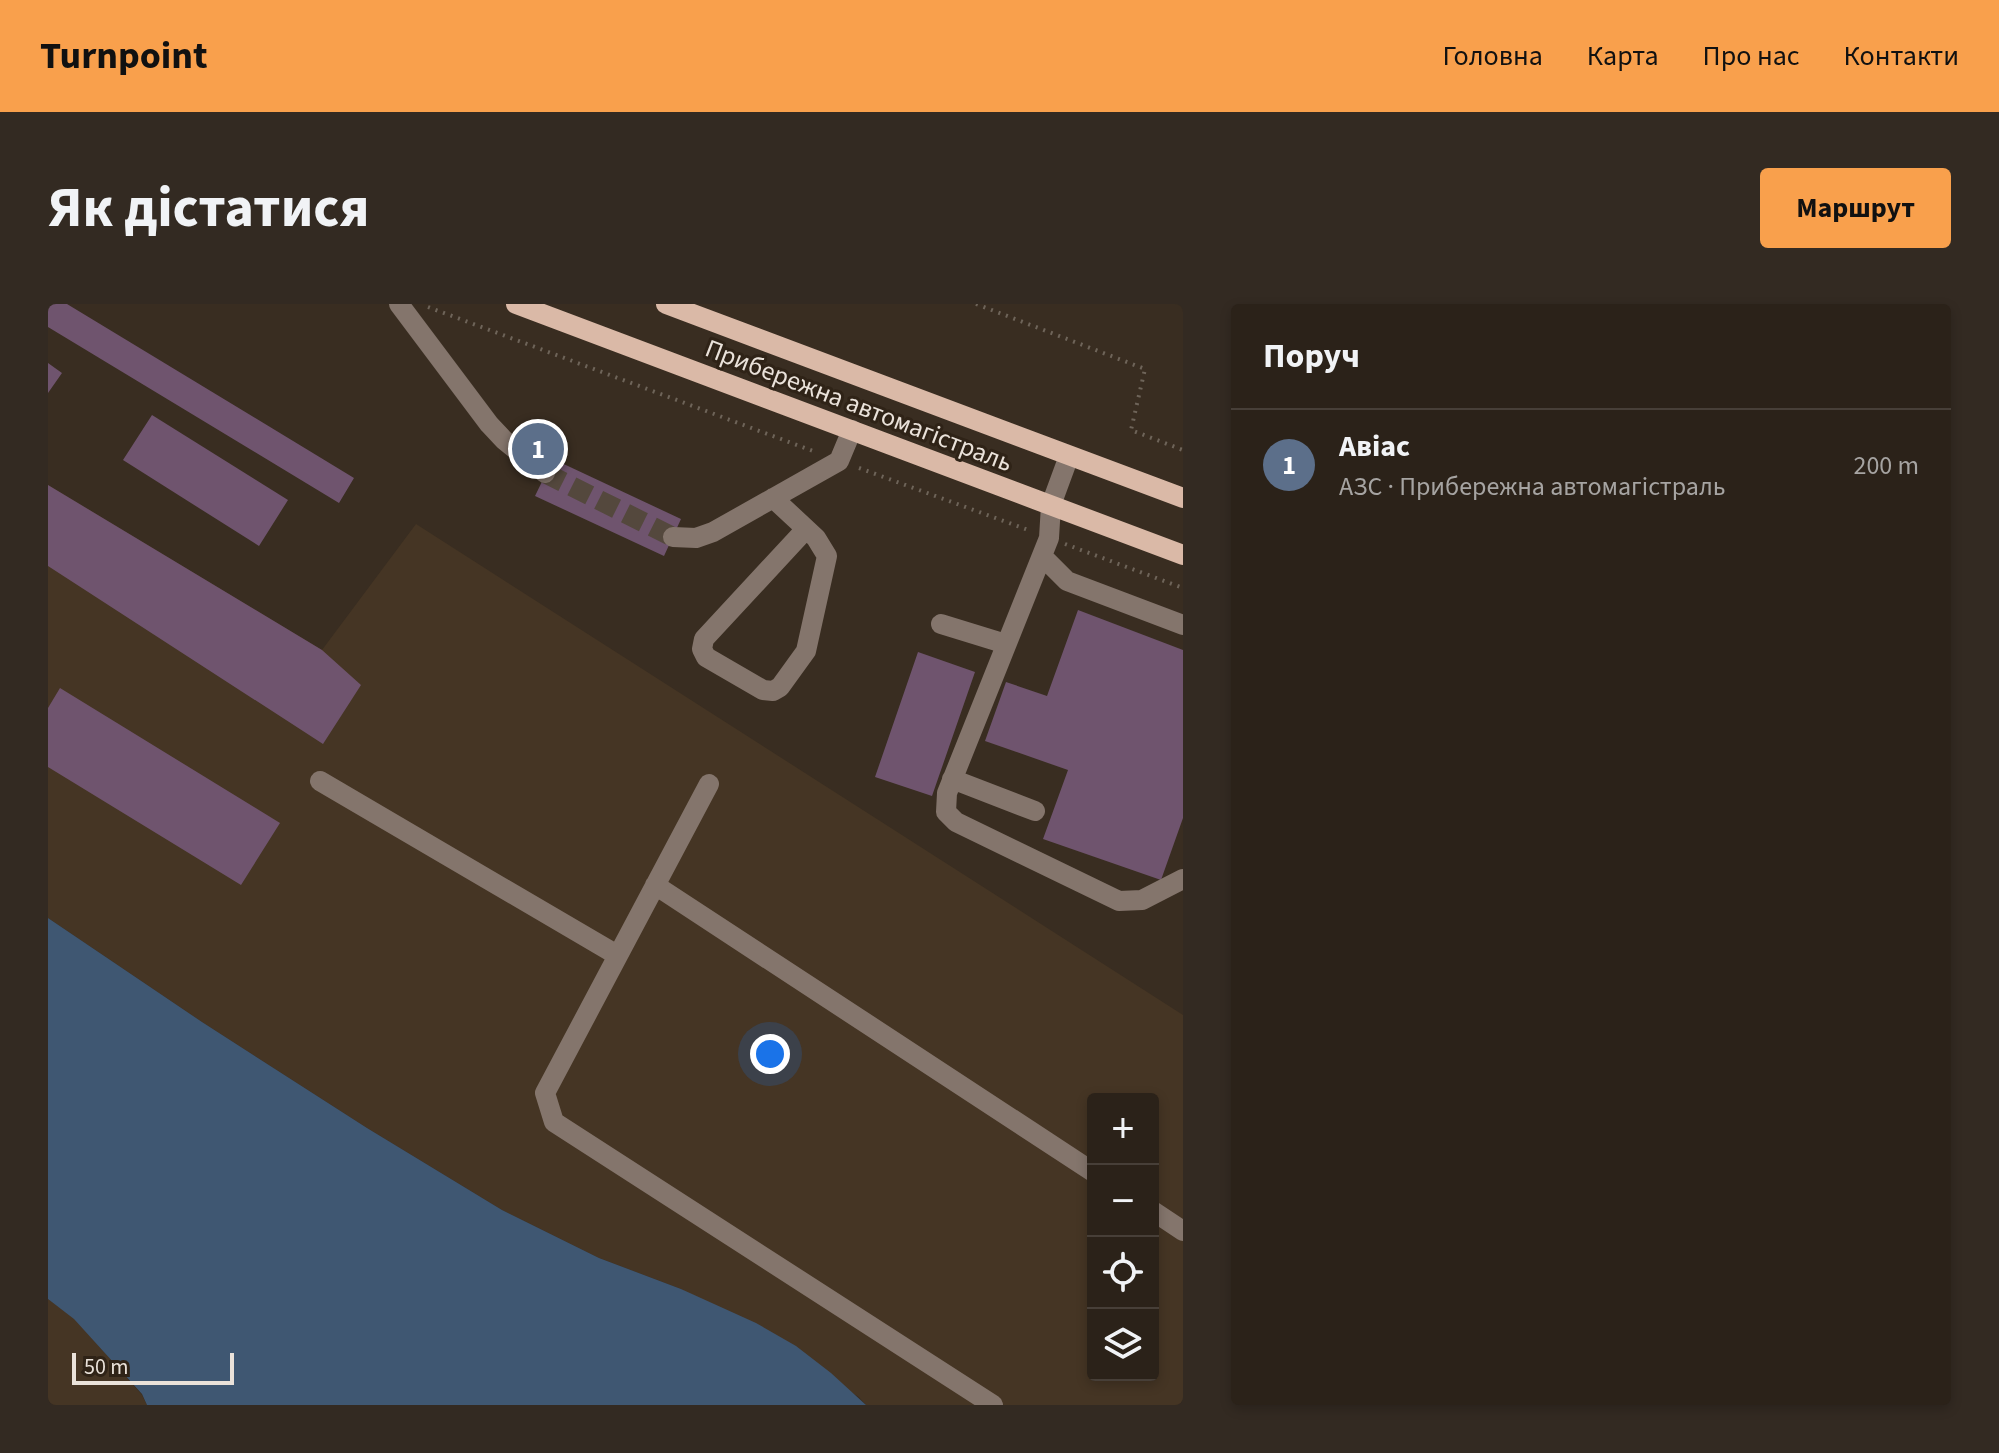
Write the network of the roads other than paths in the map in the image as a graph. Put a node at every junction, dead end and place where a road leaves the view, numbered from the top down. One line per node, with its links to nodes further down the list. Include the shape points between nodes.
1 (399, 304): 6 (lane, via 489,424)
2 (516, 304): 4 (main road, Прибережна автомагістраль)
3 (666, 304): 5 (main road, Прибережна автомагістраль)
4 (852, 430): 7 (lane, via 839,461); 9 (main road, Прибережна автомагістраль)
5 (1069, 456): 8 (main road, Прибережна автомагістраль); 9 (lane)
6 (545, 473)
7 (773, 498): 10 (lane); 11 (lane, via 713,532)
8 (1183, 498)
9 (1051, 505): 12 (lane); 13 (main road, Прибережна автомагістраль)
10 (806, 529): 10 (lane, via 827,556 806,651 780,687 763,690 706,657 704,639)
11 (673, 537)
12 (1045, 547): 15 (lane, via 1067,581); 16 (lane)
13 (1183, 555)
14 (941, 624): 16 (lane)
15 (1183, 625)
16 (1006, 644): 17 (lane)
17 (952, 779): 20 (lane); 21 (lane, via 946,812 956,822 1119,901 1142,900)
18 (320, 781): 23 (lane)
19 (709, 784): 22 (lane)
20 (1035, 811)
21 (1183, 879)
22 (655, 885): 23 (lane); 24 (lane)
23 (617, 955): 27 (lane, via 545,1093 554,1122)
24 (1087, 1168)
25 (1159, 1215): 26 (lane)
26 (1183, 1231)
27 (993, 1405)

